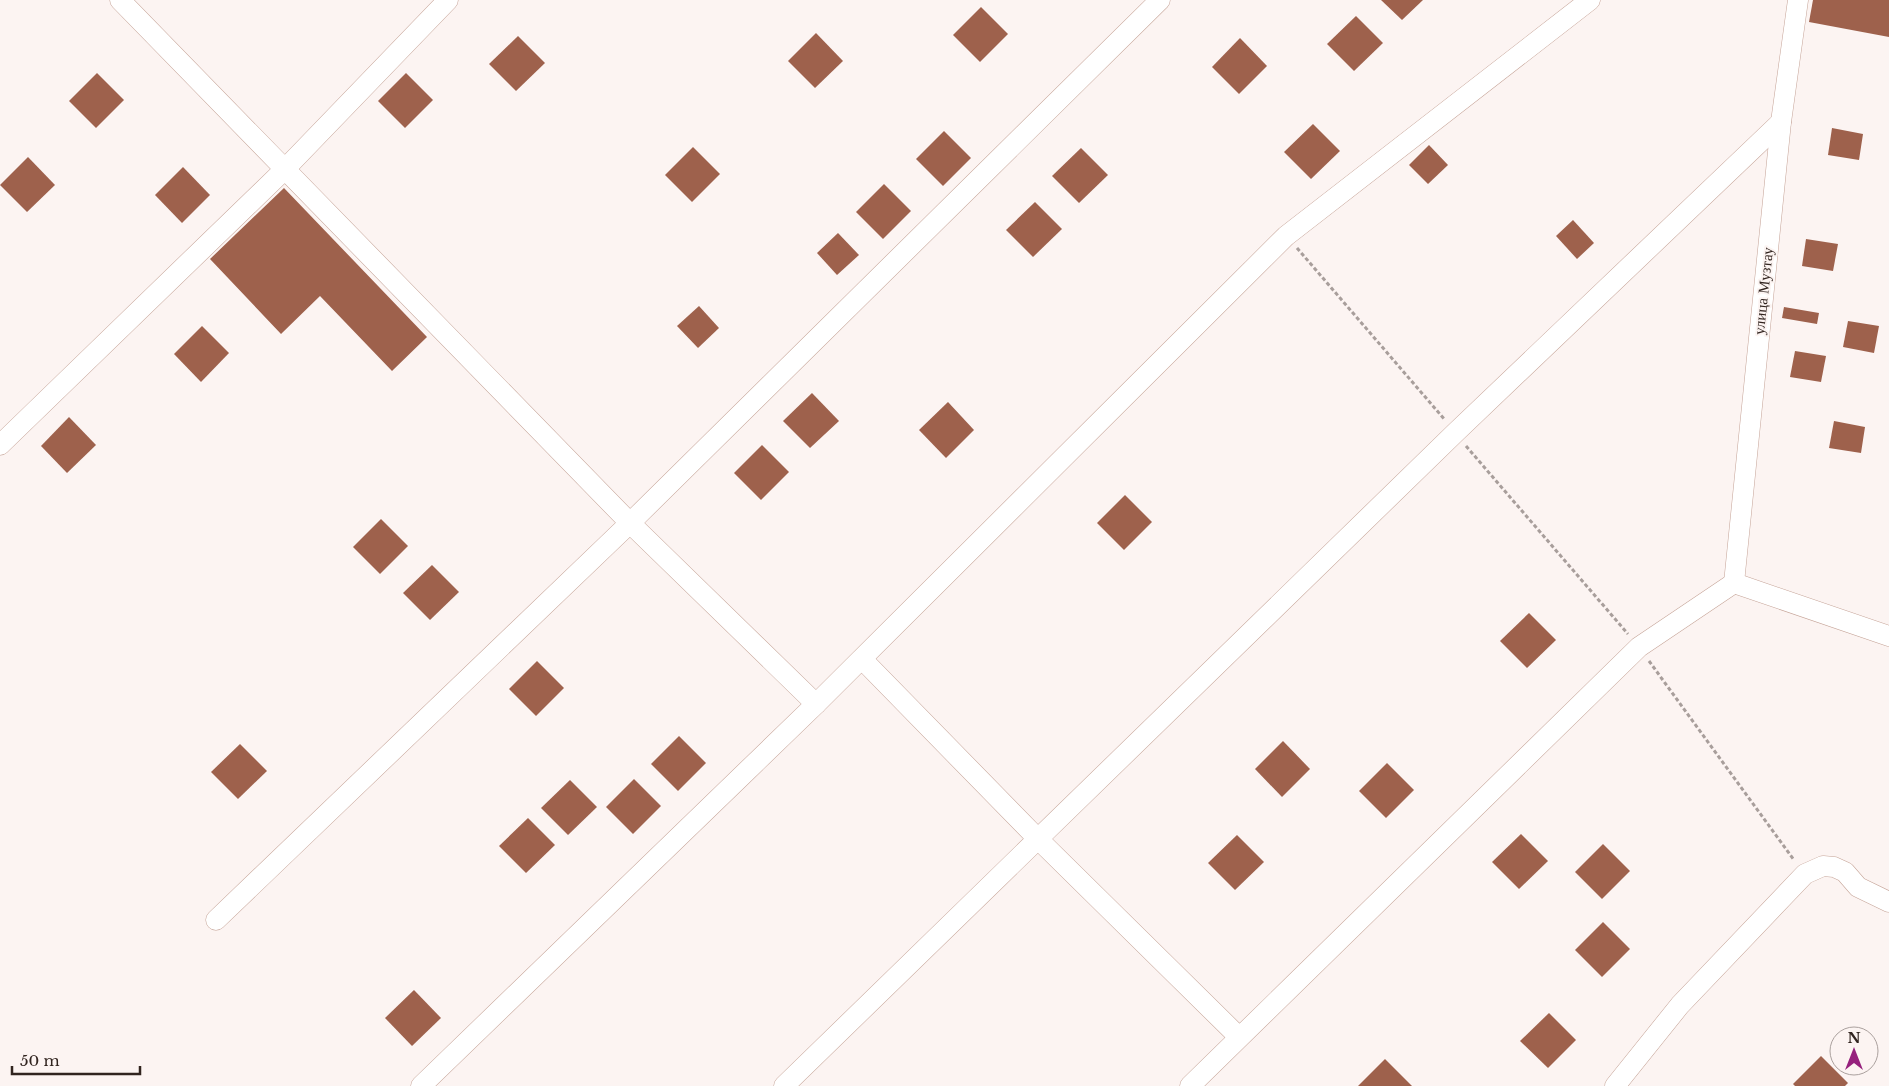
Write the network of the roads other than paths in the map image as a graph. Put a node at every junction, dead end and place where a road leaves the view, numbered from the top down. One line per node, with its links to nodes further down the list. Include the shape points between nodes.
1 (120, 0): 7 (street)
2 (448, 0): 7 (street)
3 (1160, 0): 9 (street)
4 (1590, 0): 12 (street, via 1287,235)
5 (1798, 0): 6 (street, улица Музтау)
6 (1780, 122): 10 (street, улица Музтау); 14 (street, via 1455,432)
7 (284, 170): 8 (street); 9 (street)
8 (0, 446)
9 (630, 523): 13 (street); 16 (street)
10 (1734, 583): 11 (street); 17 (street, via 1640,647)
11 (1889, 636)
12 (862, 659): 13 (street); 14 (street)
13 (816, 704): 18 (street)
14 (1038, 839): 17 (street); 19 (street)
15 (1889, 902): 21 (street, via 1858,887 1845,872 1834,867 1823,866 1805,874 1680,1005)
16 (216, 920)
17 (1239, 1037): 20 (street)
18 (421, 1086)
19 (784, 1086)
20 (1190, 1086)
21 (1615, 1086)

